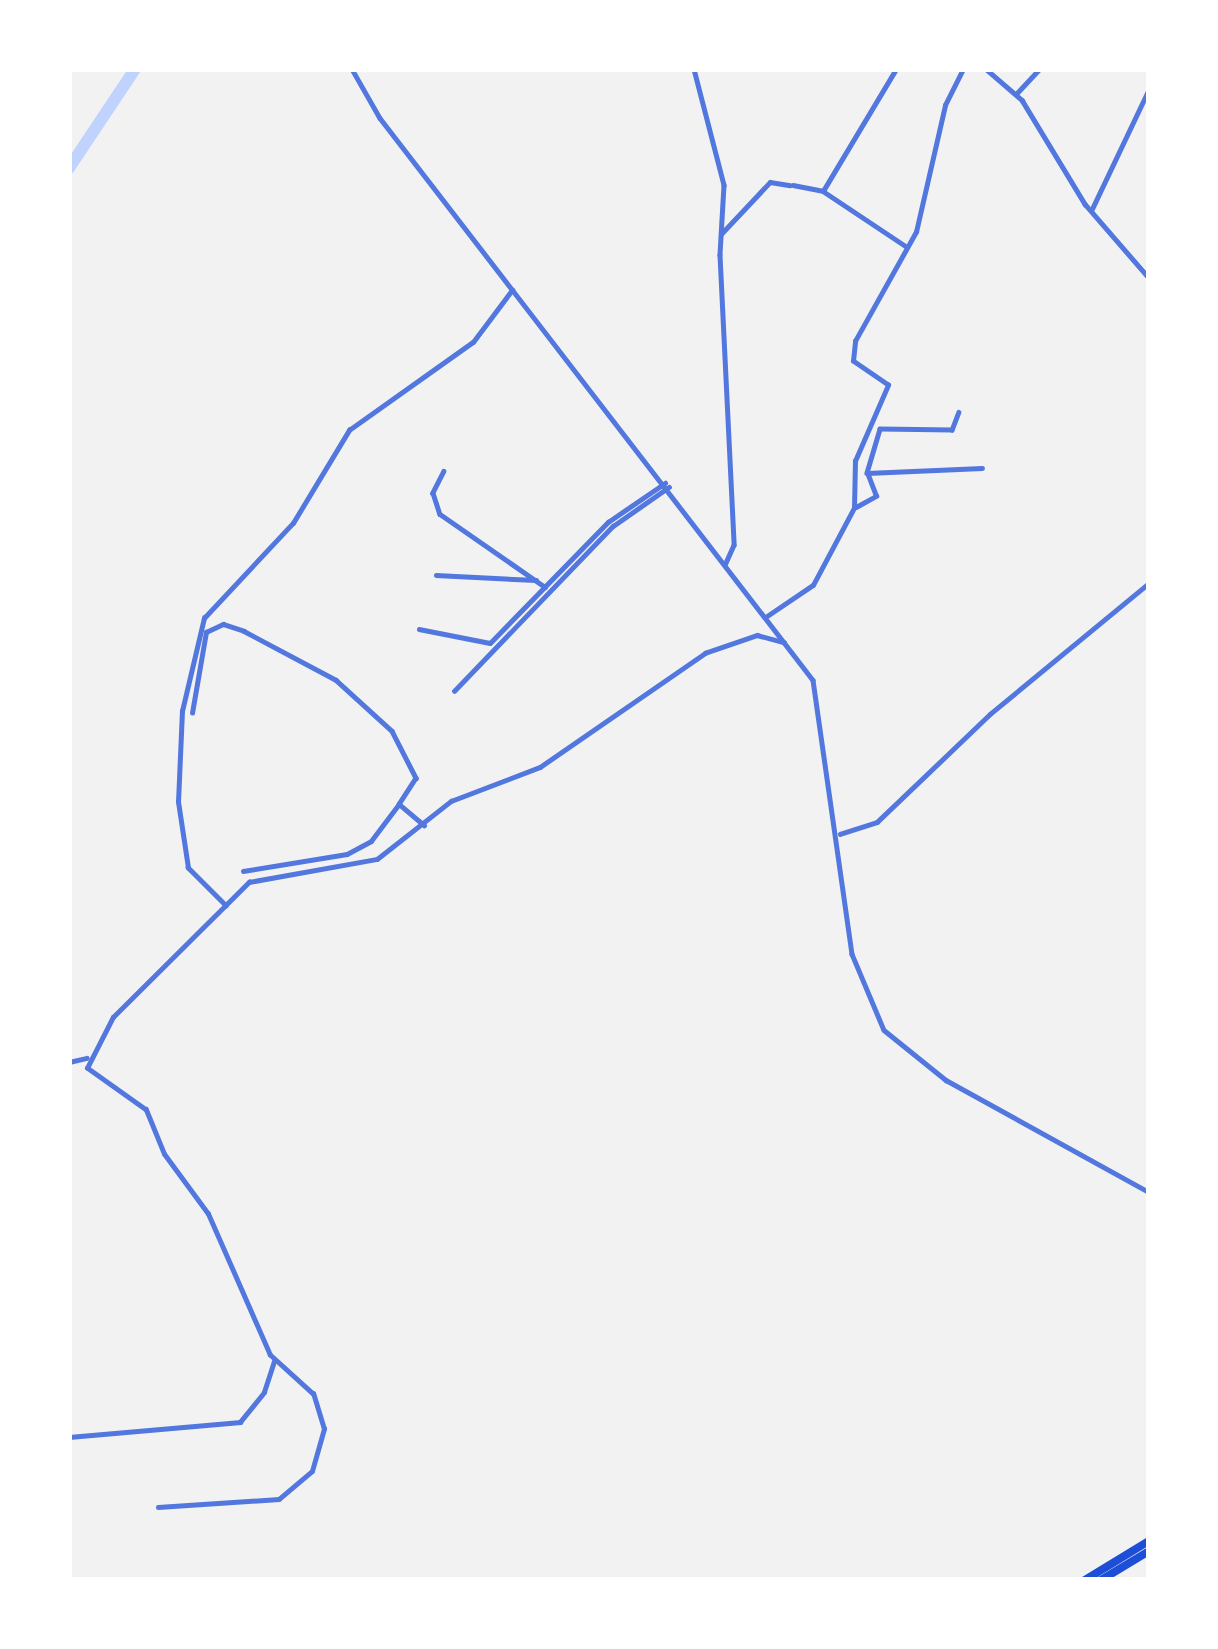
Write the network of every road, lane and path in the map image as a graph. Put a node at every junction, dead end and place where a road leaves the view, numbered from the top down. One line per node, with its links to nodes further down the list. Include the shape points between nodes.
1 (352, 69): 14 (street, via 380,118)
2 (694, 69): 11 (street, via 722,168)
3 (896, 69): 9 (street)
4 (963, 69): 12 (street, via 945,105)
5 (986, 69): 8 (street)
6 (1039, 69): 8 (street)
7 (1149, 89): 10 (street)
8 (1016, 94): 10 (street)
9 (823, 191): 11 (street, via 770,182); 12 (street)
10 (1091, 211): 13 (street)
11 (721, 234): 21 (street, via 734,545)
12 (909, 249): 20 (street, via 852,353 888,385 855,460)
13 (1149, 278)
14 (514, 289): 19 (street); 35 (street, via 473,342 349,430 293,523 204,618 185,688 178,802 188,868)
15 (959, 412): 18 (street, via 952,430 880,429)
16 (982, 468): 18 (street)
17 (444, 471): 23 (street, via 433,493 440,514)
18 (867, 472): 20 (street, via 876,496)
19 (667, 485): 21 (street); 25 (street, via 608,522); 29 (street, via 613,526)
20 (854, 508): 26 (street, via 813,585)
21 (727, 562): 26 (street)
22 (436, 575): 23 (street)
23 (536, 580): 25 (street)
24 (1149, 583): 33 (street, via 990,714 877,822)
25 (545, 587): 27 (street, via 487,644)
26 (767, 616): 28 (street)
27 (419, 629)
28 (785, 642): 32 (street, via 757,635 705,653 622,717 526,775 461,795); 33 (street, via 822,705)
29 (454, 691)
30 (193, 713): 31 (street, via 206,632 223,624 244,631 336,680 392,730 416,778)
31 (399, 804): 32 (street); 34 (street, via 370,842 347,854)
32 (424, 826): 35 (street, via 377,859 249,882)
33 (839, 835): 38 (street, via 852,954 884,1030 946,1080)
34 (243, 872)
35 (226, 906): 36 (street, via 124,1005)
36 (87, 1058): 37 (street); 39 (street, via 87,1068 150,1117 164,1154 208,1214)
37 (69, 1062)
38 (1149, 1192)
39 (274, 1361): 40 (street, via 264,1392 240,1422); 41 (street, via 322,1410 323,1440 307,1478 274,1500)
40 (69, 1437)
41 (158, 1508)
42 (1149, 1541): 44 (highway)
43 (1149, 1551): 45 (highway)
44 (1085, 1580)
45 (1101, 1580)

